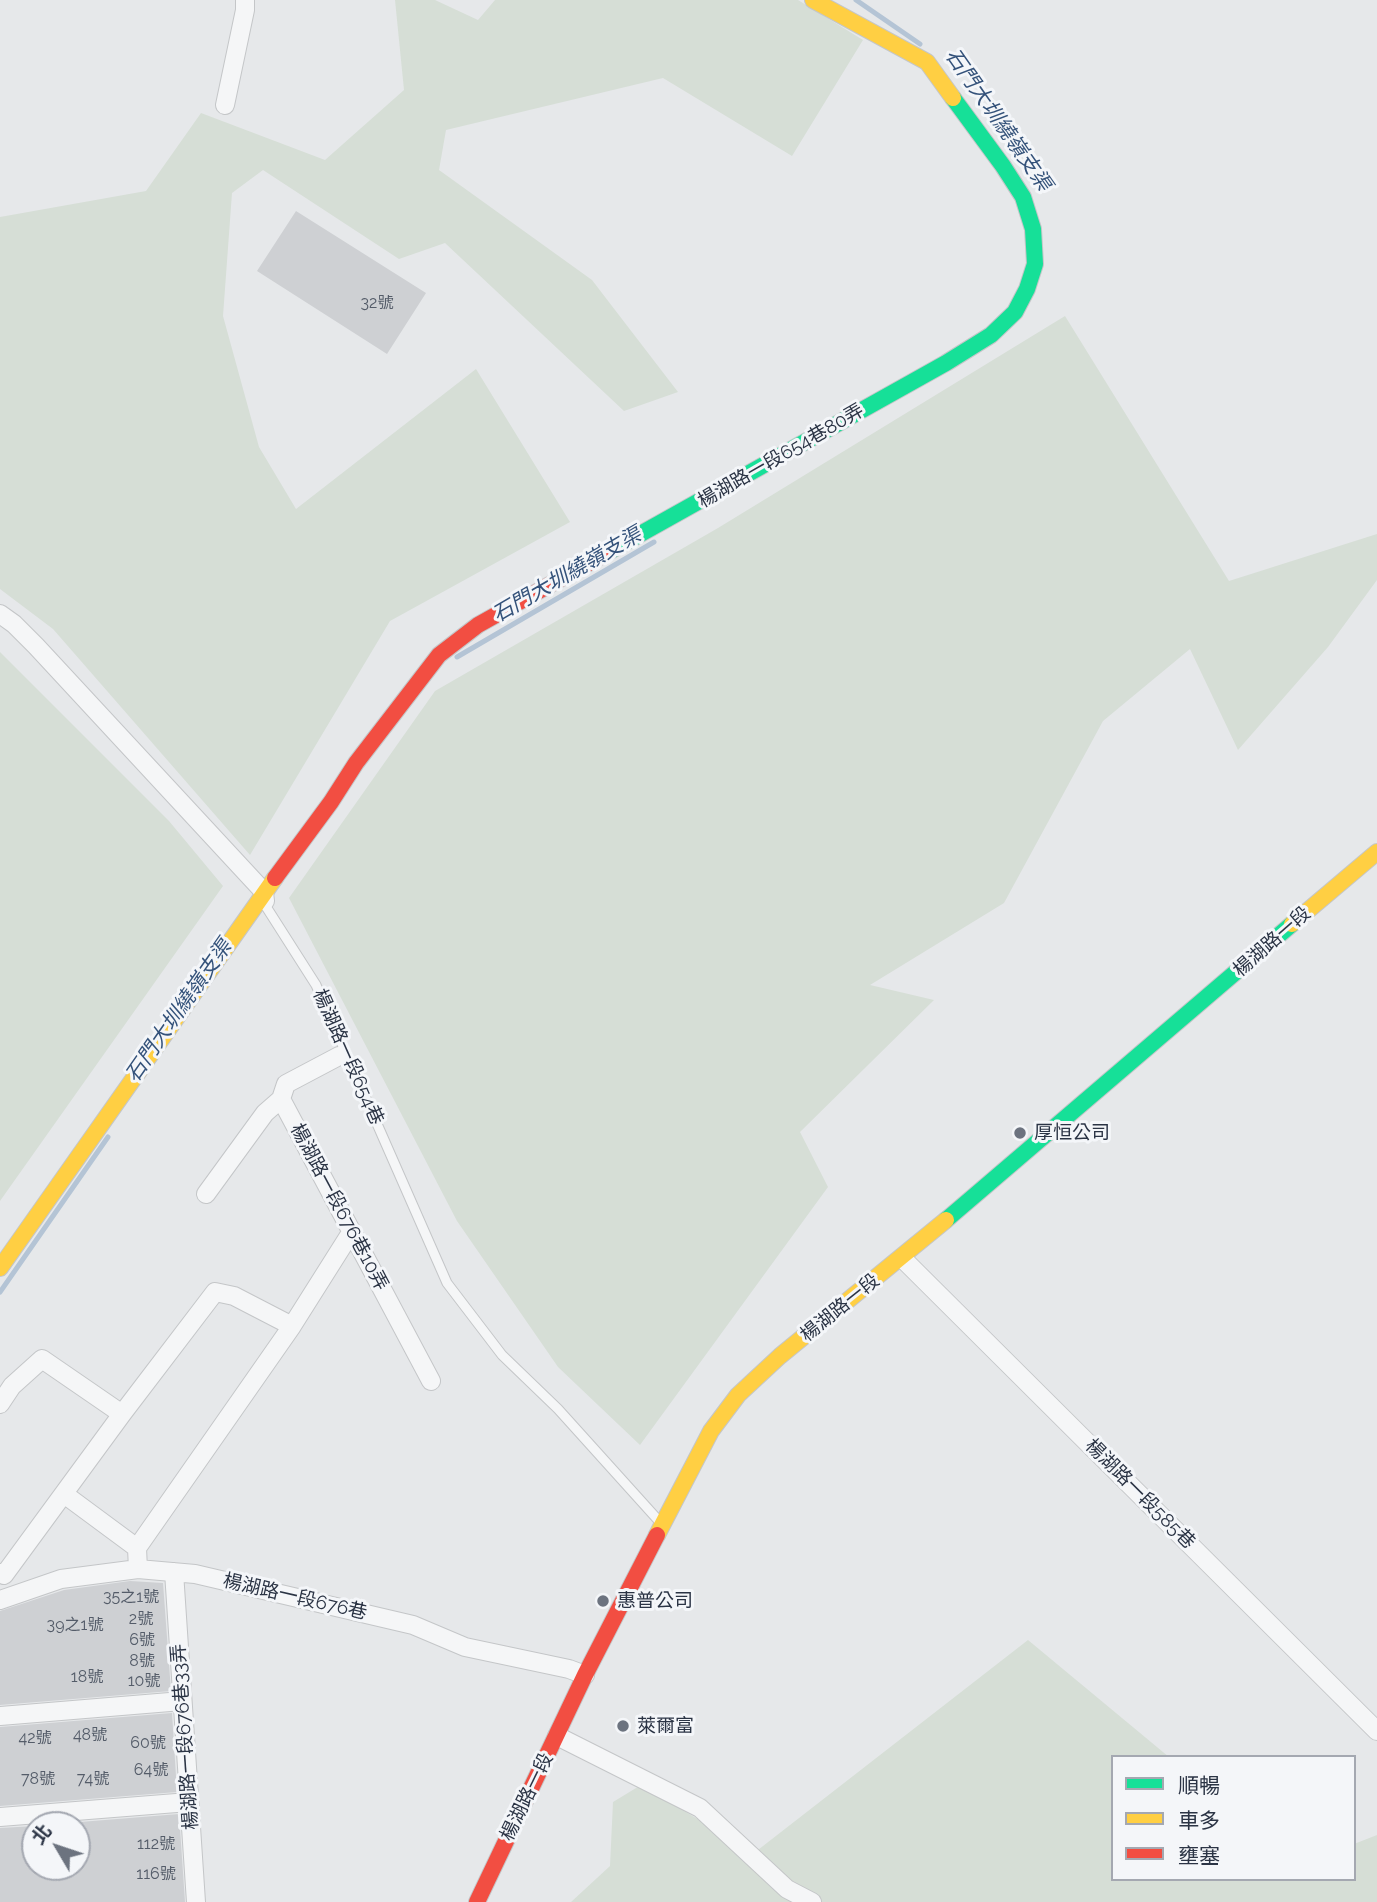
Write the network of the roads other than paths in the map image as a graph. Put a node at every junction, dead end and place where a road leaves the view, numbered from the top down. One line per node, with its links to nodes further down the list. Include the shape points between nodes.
1 (245, 0): 3 (street)
2 (813, 0): 6 (street, 楊湖路一段654巷80弄, via 927,62 1023,197 1035,264 1014,312 991,335 946,363 478,625 439,655 356,763)
3 (225, 105)
4 (0, 614): 6 (street, 楊湖路一段654巷, via 36,646)
5 (1377, 852): 11 (street, 楊湖路一段)
6 (265, 899): 12 (street, 楊湖路一段654巷80弄); 18 (lane, 楊湖路一段654巷, via 316,985 447,1283 502,1355)
7 (339, 1056): 8 (street, via 286,1084)
8 (281, 1099): 9 (street, via 265,1113); 10 (street, 楊湖路一段676巷10弄)
9 (206, 1194)
10 (352, 1231): 13 (street); 14 (street, 楊湖路一段676巷10弄)
11 (902, 1258): 18 (street, 楊湖路一段, via 738,1395 711,1431); 27 (street, 楊湖路一段585巷)
12 (2, 1263)
13 (292, 1326): 16 (street, via 234,1296 215,1292); 19 (street)
14 (431, 1381)
15 (0, 1404): 16 (street, via 12,1386 42,1359)
16 (122, 1414): 17 (street)
17 (64, 1494): 19 (street); 22 (street, via 4,1575)
18 (663, 1524): 24 (street, 楊湖路一段)
19 (137, 1548): 20 (street)
20 (138, 1569): 21 (street, 楊湖路一段676巷); 23 (street, 楊湖路一段676巷, via 61,1580)
21 (174, 1572): 24 (street, 楊湖路一段676巷, via 413,1625 465,1647); 25 (street, 楊湖路一段676巷33弄)
22 (0, 1573)
23 (0, 1600)
24 (585, 1675): 28 (street, 楊湖路一段)
25 (181, 1701): 26 (street); 29 (street, 楊湖路一段676巷33弄)
26 (0, 1716)
27 (1377, 1731)
28 (556, 1736): 32 (street, 楊湖路一段); 33 (street, via 701,1808 788,1889)
29 (189, 1802): 30 (street); 31 (street, 楊湖路一段676巷33弄)
30 (0, 1816)
31 (196, 1902)
32 (477, 1902)
33 (812, 1902)

